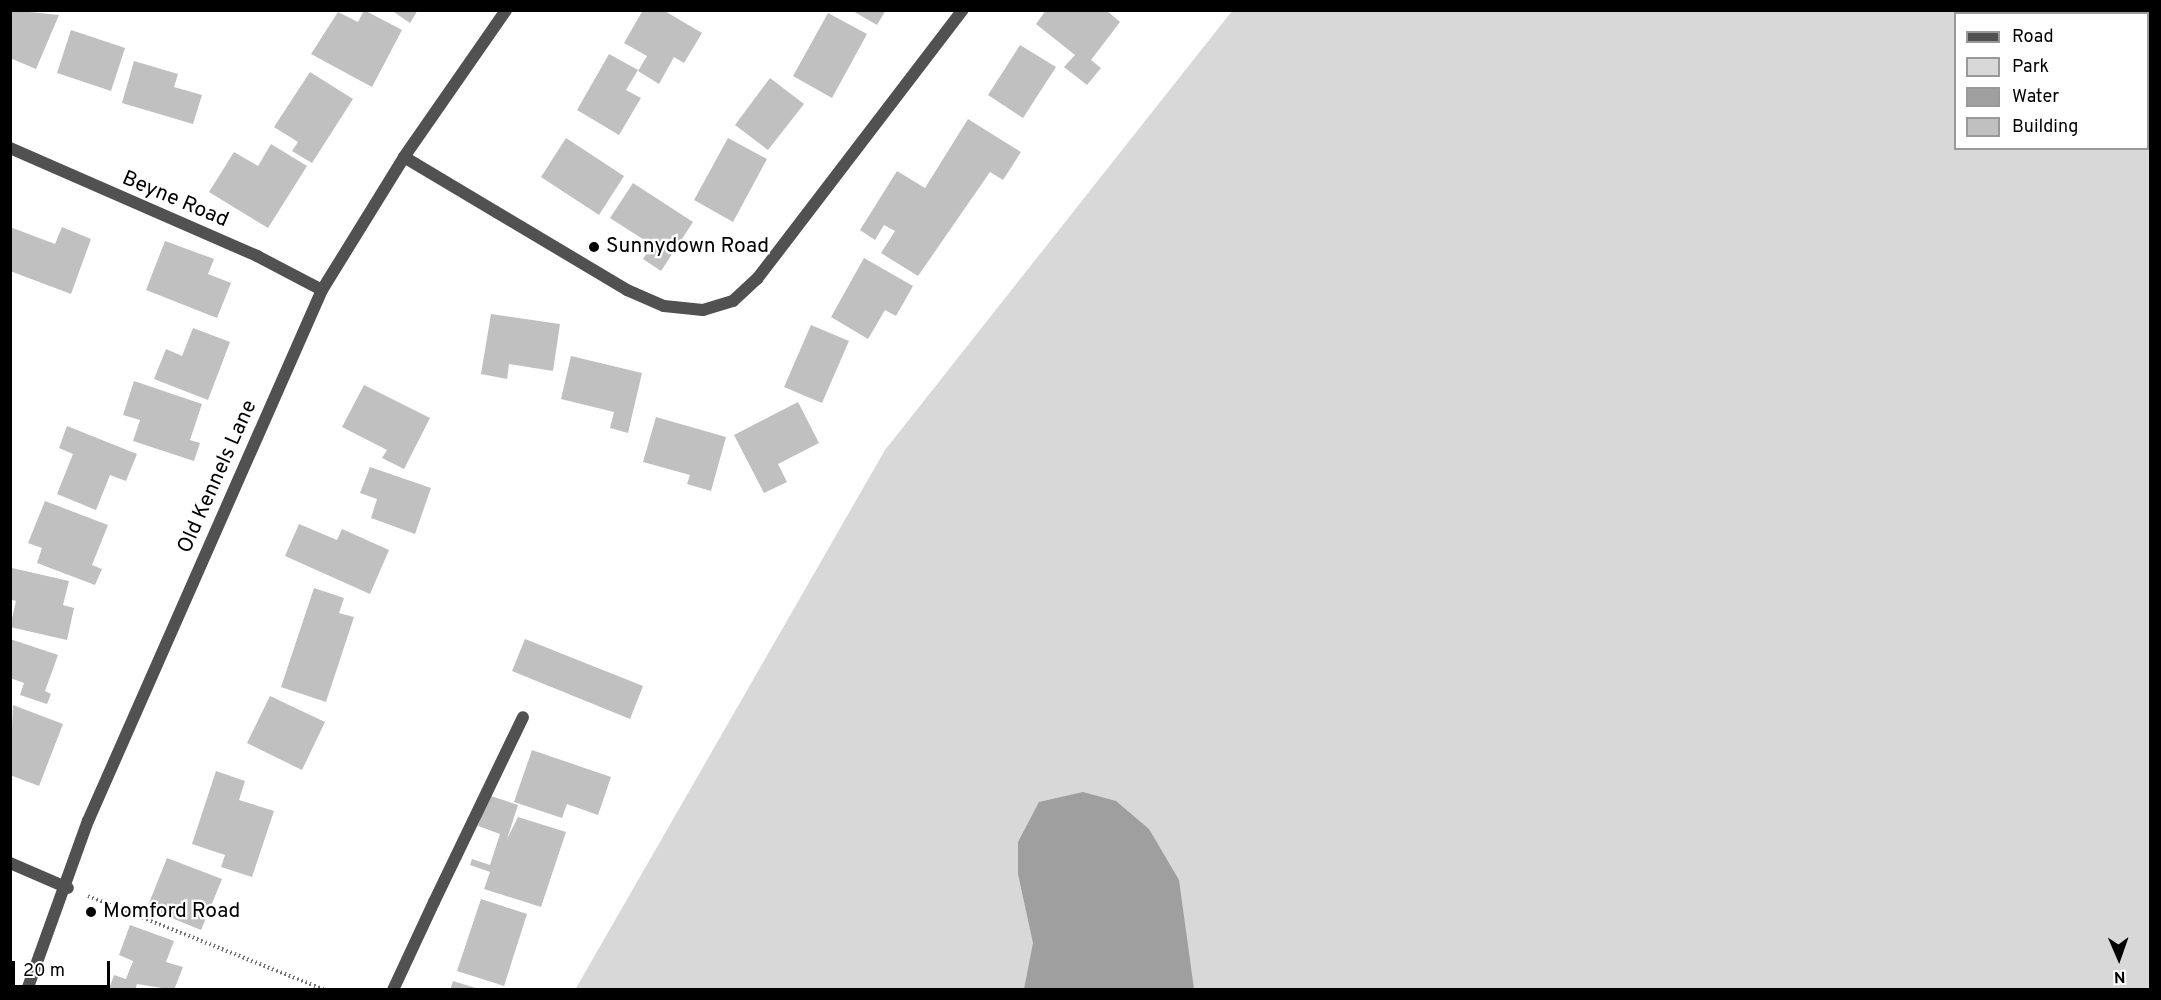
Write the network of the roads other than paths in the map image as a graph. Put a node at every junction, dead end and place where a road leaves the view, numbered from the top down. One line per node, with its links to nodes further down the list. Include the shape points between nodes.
1 (506, 10): 4 (street, Old Kennels Lane)
2 (963, 10): 4 (street, via 757,279 733,301 703,310 664,306 627,290)
3 (10, 148): 5 (street, Beyne Road, via 257,256)
4 (404, 157): 5 (street, Old Kennels Lane)
5 (322, 290): 8 (street, Old Kennels Lane, via 88,821)
6 (524, 717): 10 (street)
7 (10, 863): 8 (street)
8 (68, 888): 9 (street, Old Kennels Lane)
9 (27, 990)
10 (393, 990)

